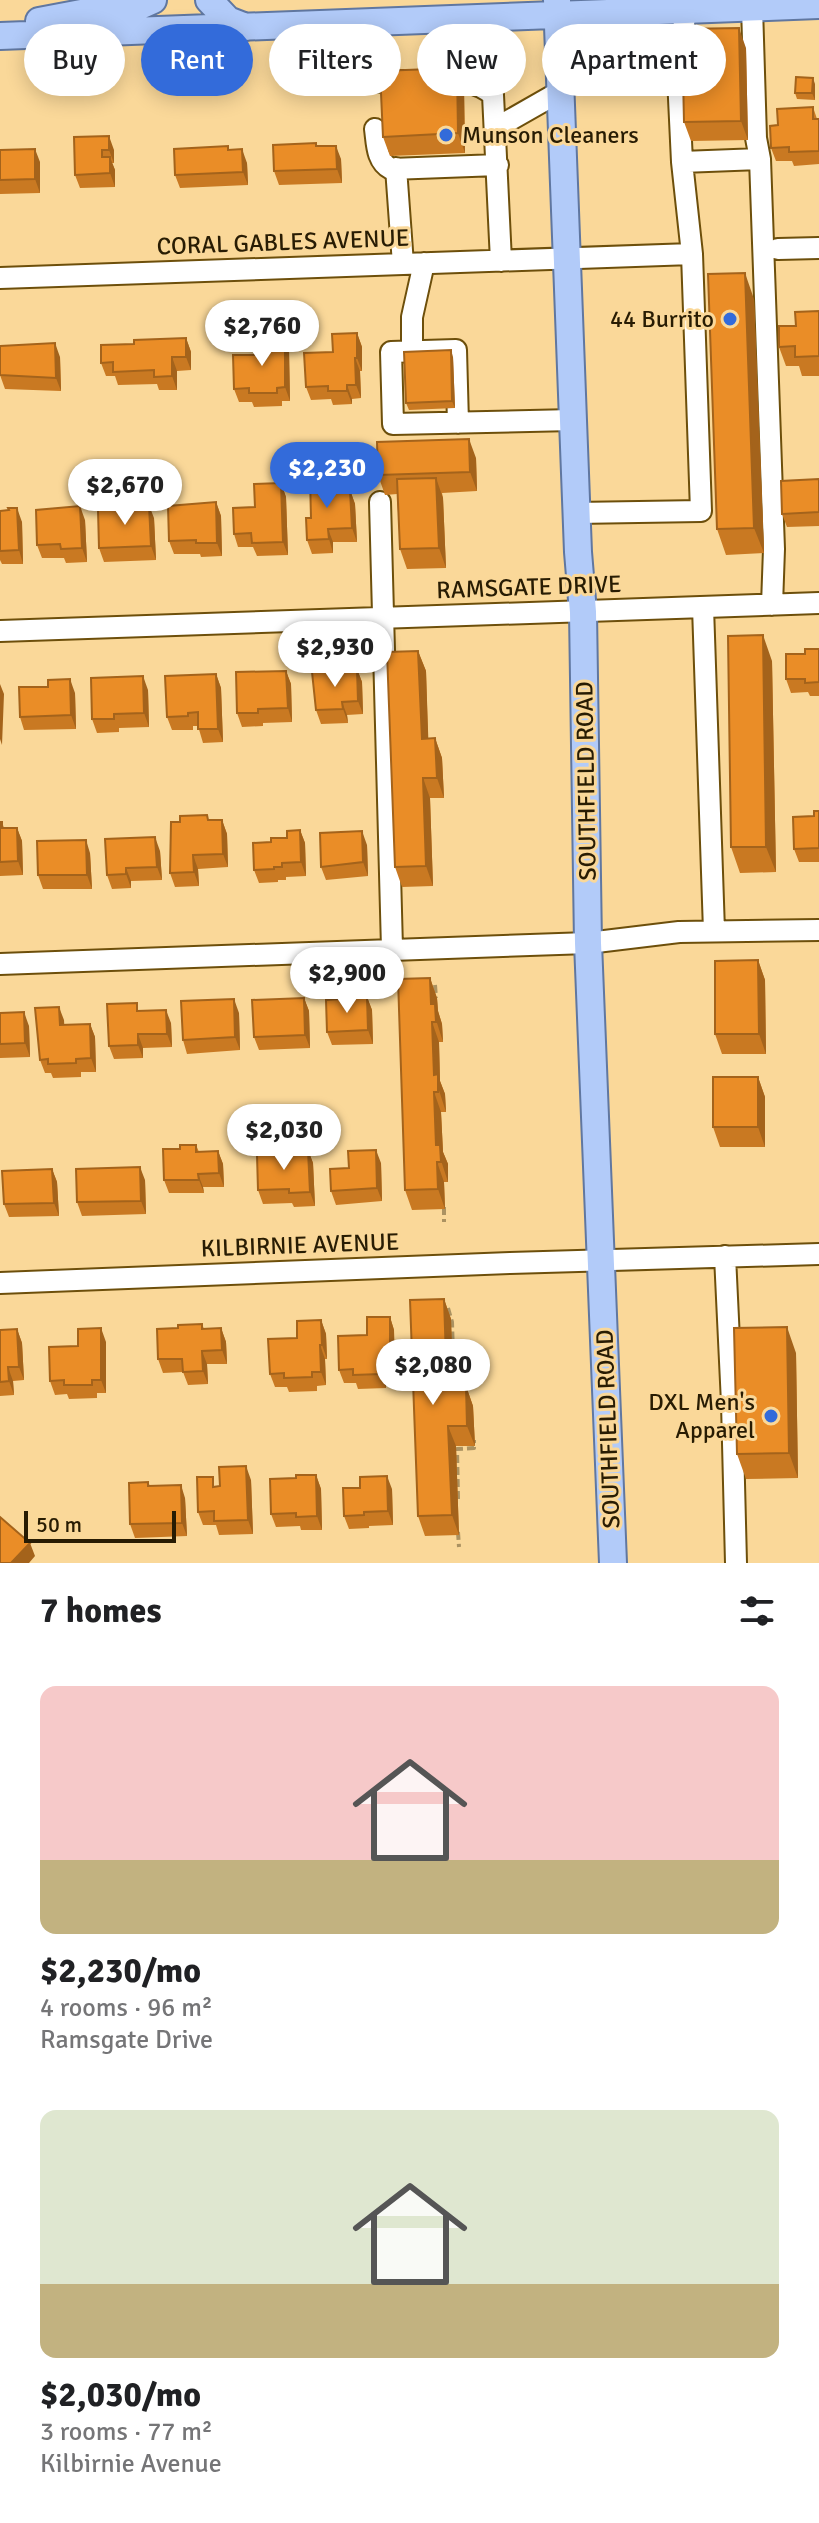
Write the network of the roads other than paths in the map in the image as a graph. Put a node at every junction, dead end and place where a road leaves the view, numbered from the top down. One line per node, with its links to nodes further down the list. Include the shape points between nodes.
1 (153, 0): 9 (main road, via 135,8)
2 (209, 0): 8 (main road)
3 (819, 5): 5 (main road)
4 (669, 7): 5 (main road); 6 (main road); 18 (street)
5 (752, 7): 17 (street)
6 (558, 8): 7 (main road)
7 (366, 22): 10 (main road); 15 (street, via 369,82 468,81 493,95)
8 (235, 24)
9 (0, 27)
10 (253, 27)
11 (141, 31): 12 (main road)
12 (0, 36)
13 (552, 96): 15 (street)
14 (561, 96): 24 (main road, SOUTHFIELD ROAD)
15 (496, 128): 19 (street)
16 (375, 129): 20 (street, via 379,158)
17 (760, 159): 18 (street); 35 (street)
18 (682, 162): 23 (street)
19 (498, 165): 20 (street); 25 (street)
20 (396, 168): 27 (street)
21 (819, 248): 22 (street)
22 (778, 249)
23 (692, 254): 24 (street, CORAL GABLES AVENUE); 33 (street, via 701,511)
24 (567, 260): 25 (street, CORAL GABLES AVENUE); 30 (main road, SOUTHFIELD ROAD)
25 (501, 261): 26 (street, CORAL GABLES AVENUE)
26 (424, 263): 27 (street, CORAL GABLES AVENUE); 29 (street, via 412,317)
27 (403, 264): 28 (street, CORAL GABLES AVENUE)
28 (0, 278)
29 (422, 353): 31 (street, via 456,350); 31 (street, via 391,352 393,424 428,417)
30 (573, 420): 31 (street); 33 (main road, SOUTHFIELD ROAD)
31 (458, 423)
32 (380, 502): 38 (street)
33 (576, 513): 37 (main road, SOUTHFIELD ROAD)
34 (819, 603): 35 (street, RAMSGATE DRIVE)
35 (772, 605): 36 (street, RAMSGATE DRIVE)
36 (703, 607): 37 (street, RAMSGATE DRIVE); 41 (street)
37 (583, 612): 38 (street, RAMSGATE DRIVE); 42 (main road, SOUTHFIELD ROAD)
38 (383, 617): 39 (street, RAMSGATE DRIVE); 43 (street)
39 (0, 631)
40 (819, 930): 41 (street)
41 (714, 931): 42 (street)
42 (588, 943): 43 (street); 47 (main road, SOUTHFIELD ROAD)
43 (392, 948): 44 (street)
44 (0, 964)
45 (819, 1254): 46 (street, KILBIRNIE AVENUE)
46 (725, 1256): 47 (street, KILBIRNIE AVENUE); 50 (street)
47 (602, 1260): 48 (street, KILBIRNIE AVENUE); 49 (main road, SOUTHFIELD ROAD)
48 (0, 1283)
49 (613, 1563)
50 (736, 1563)

